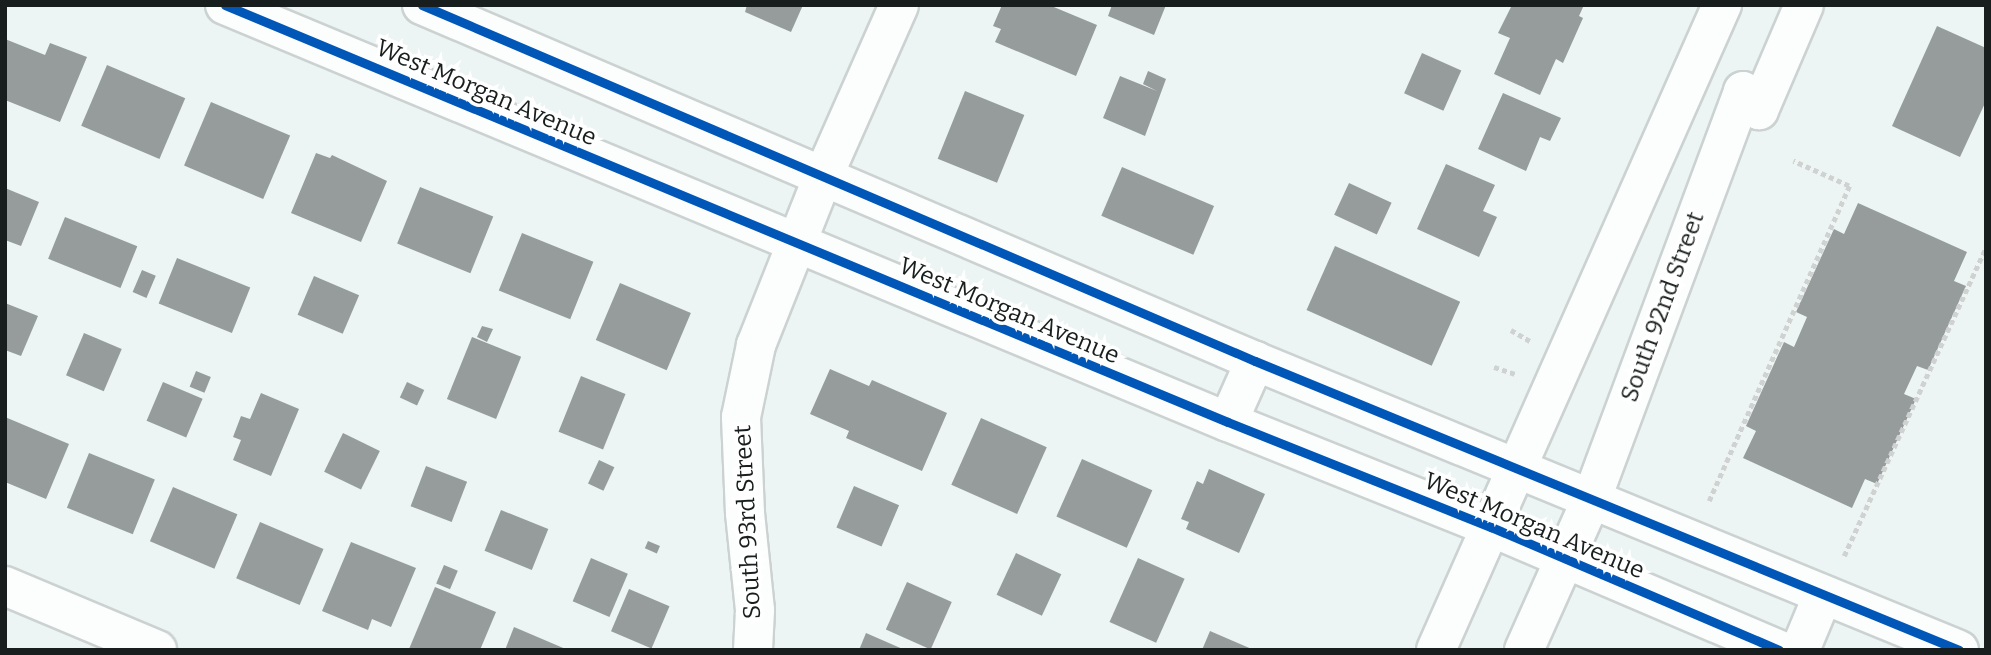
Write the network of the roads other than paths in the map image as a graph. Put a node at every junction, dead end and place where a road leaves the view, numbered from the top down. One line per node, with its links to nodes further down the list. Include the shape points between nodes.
1 (225, 5): 7 (street, West Morgan Avenue)
2 (422, 5): 6 (street, West Morgan Avenue)
3 (899, 5): 6 (street, South 93rd Street)
4 (1722, 5): 10 (street)
5 (1804, 5): 11 (street, South 92nd Street, via 1759,110 1743,91)
6 (822, 179): 7 (street, South 93rd Street); 8 (street, West Morgan Avenue)
7 (798, 244): 9 (street, West Morgan Avenue); 17 (street, South 93rd Street, via 755,345 741,417 755,610)
8 (1255, 361): 9 (street); 10 (street, West Morgan Avenue)
9 (1228, 422): 12 (street, West Morgan Avenue)
10 (1518, 467): 11 (street, West Morgan Avenue); 12 (street)
11 (1592, 498): 13 (street, South 92nd Street); 15 (street, West Morgan Avenue)
12 (1491, 527): 13 (street, West Morgan Avenue); 18 (street)
13 (1564, 559): 19 (street, South 92nd Street); 20 (street, West Morgan Avenue)
14 (5, 586): 16 (street)
15 (1823, 595): 21 (street); 22 (street, West Morgan Avenue)
16 (143, 647)
17 (753, 650)
18 (1436, 650)
19 (1524, 650)
20 (1779, 650)
21 (1800, 650)
22 (1959, 650)

